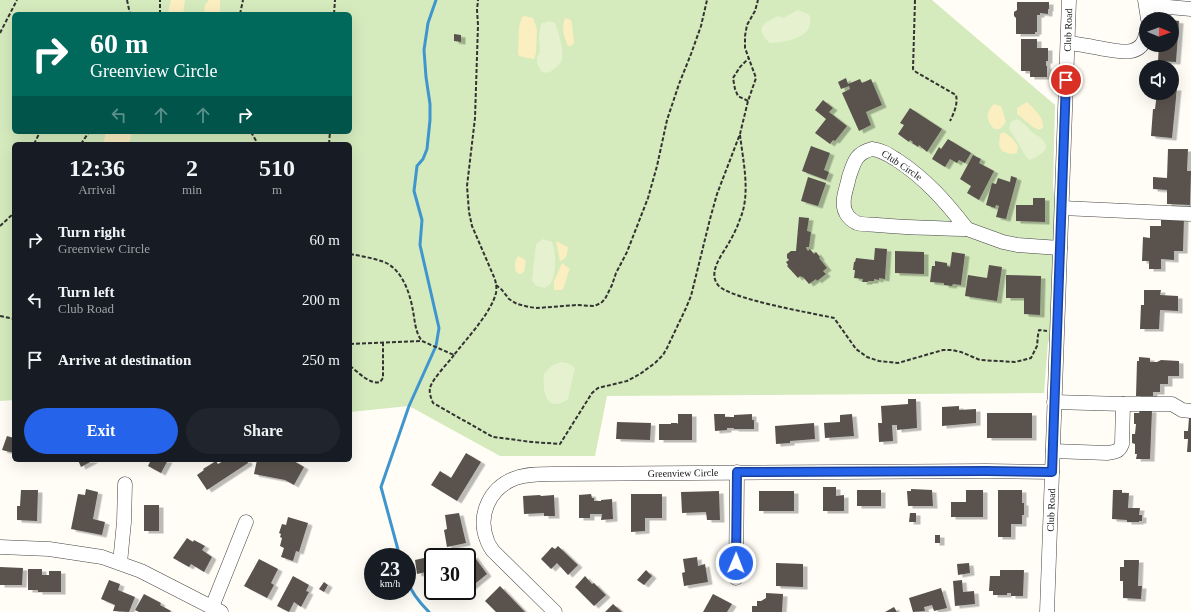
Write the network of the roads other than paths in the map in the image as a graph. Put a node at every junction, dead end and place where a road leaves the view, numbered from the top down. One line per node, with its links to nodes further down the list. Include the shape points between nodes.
1 (1069, 0): 5 (street, Club Road)
2 (1146, 0): 3 (street, via 1158,6); 4 (street)
3 (1191, 9)
4 (1147, 12)
5 (1068, 43): 6 (street, via 1123,52); 7 (street, Club Road)
6 (1139, 47)
7 (1062, 208): 8 (street); 10 (street, Club Road)
8 (1191, 214)
9 (967, 229): 9 (street, Club Circle, via 924,180 888,154 872,149 856,158 843,200 846,213 852,220 884,226); 10 (street, Club Circle, via 1003,242)
10 (1060, 248): 11 (street, Club Road)
11 (1054, 402): 12 (street); 14 (street, Club Road)
12 (1123, 404): 13 (street, via 1172,404 1182,410); 14 (street, via 1122,444 1116,452)
13 (1191, 411)
14 (1053, 451): 16 (street, Club Road)
15 (737, 472): 16 (street, Greenview Circle); 21 (street); 23 (street, Greenview Circle, via 528,475 505,483 489,499 485,510 483,522 487,541 493,551)
16 (1052, 472): 24 (street, Club Road)
17 (125, 484): 20 (street)
18 (246, 522): 22 (street)
19 (0, 547): 20 (street, via 71,552)
20 (120, 563): 22 (street, via 141,571)
21 (736, 578)
22 (216, 610)
23 (556, 612)
24 (1047, 612)

